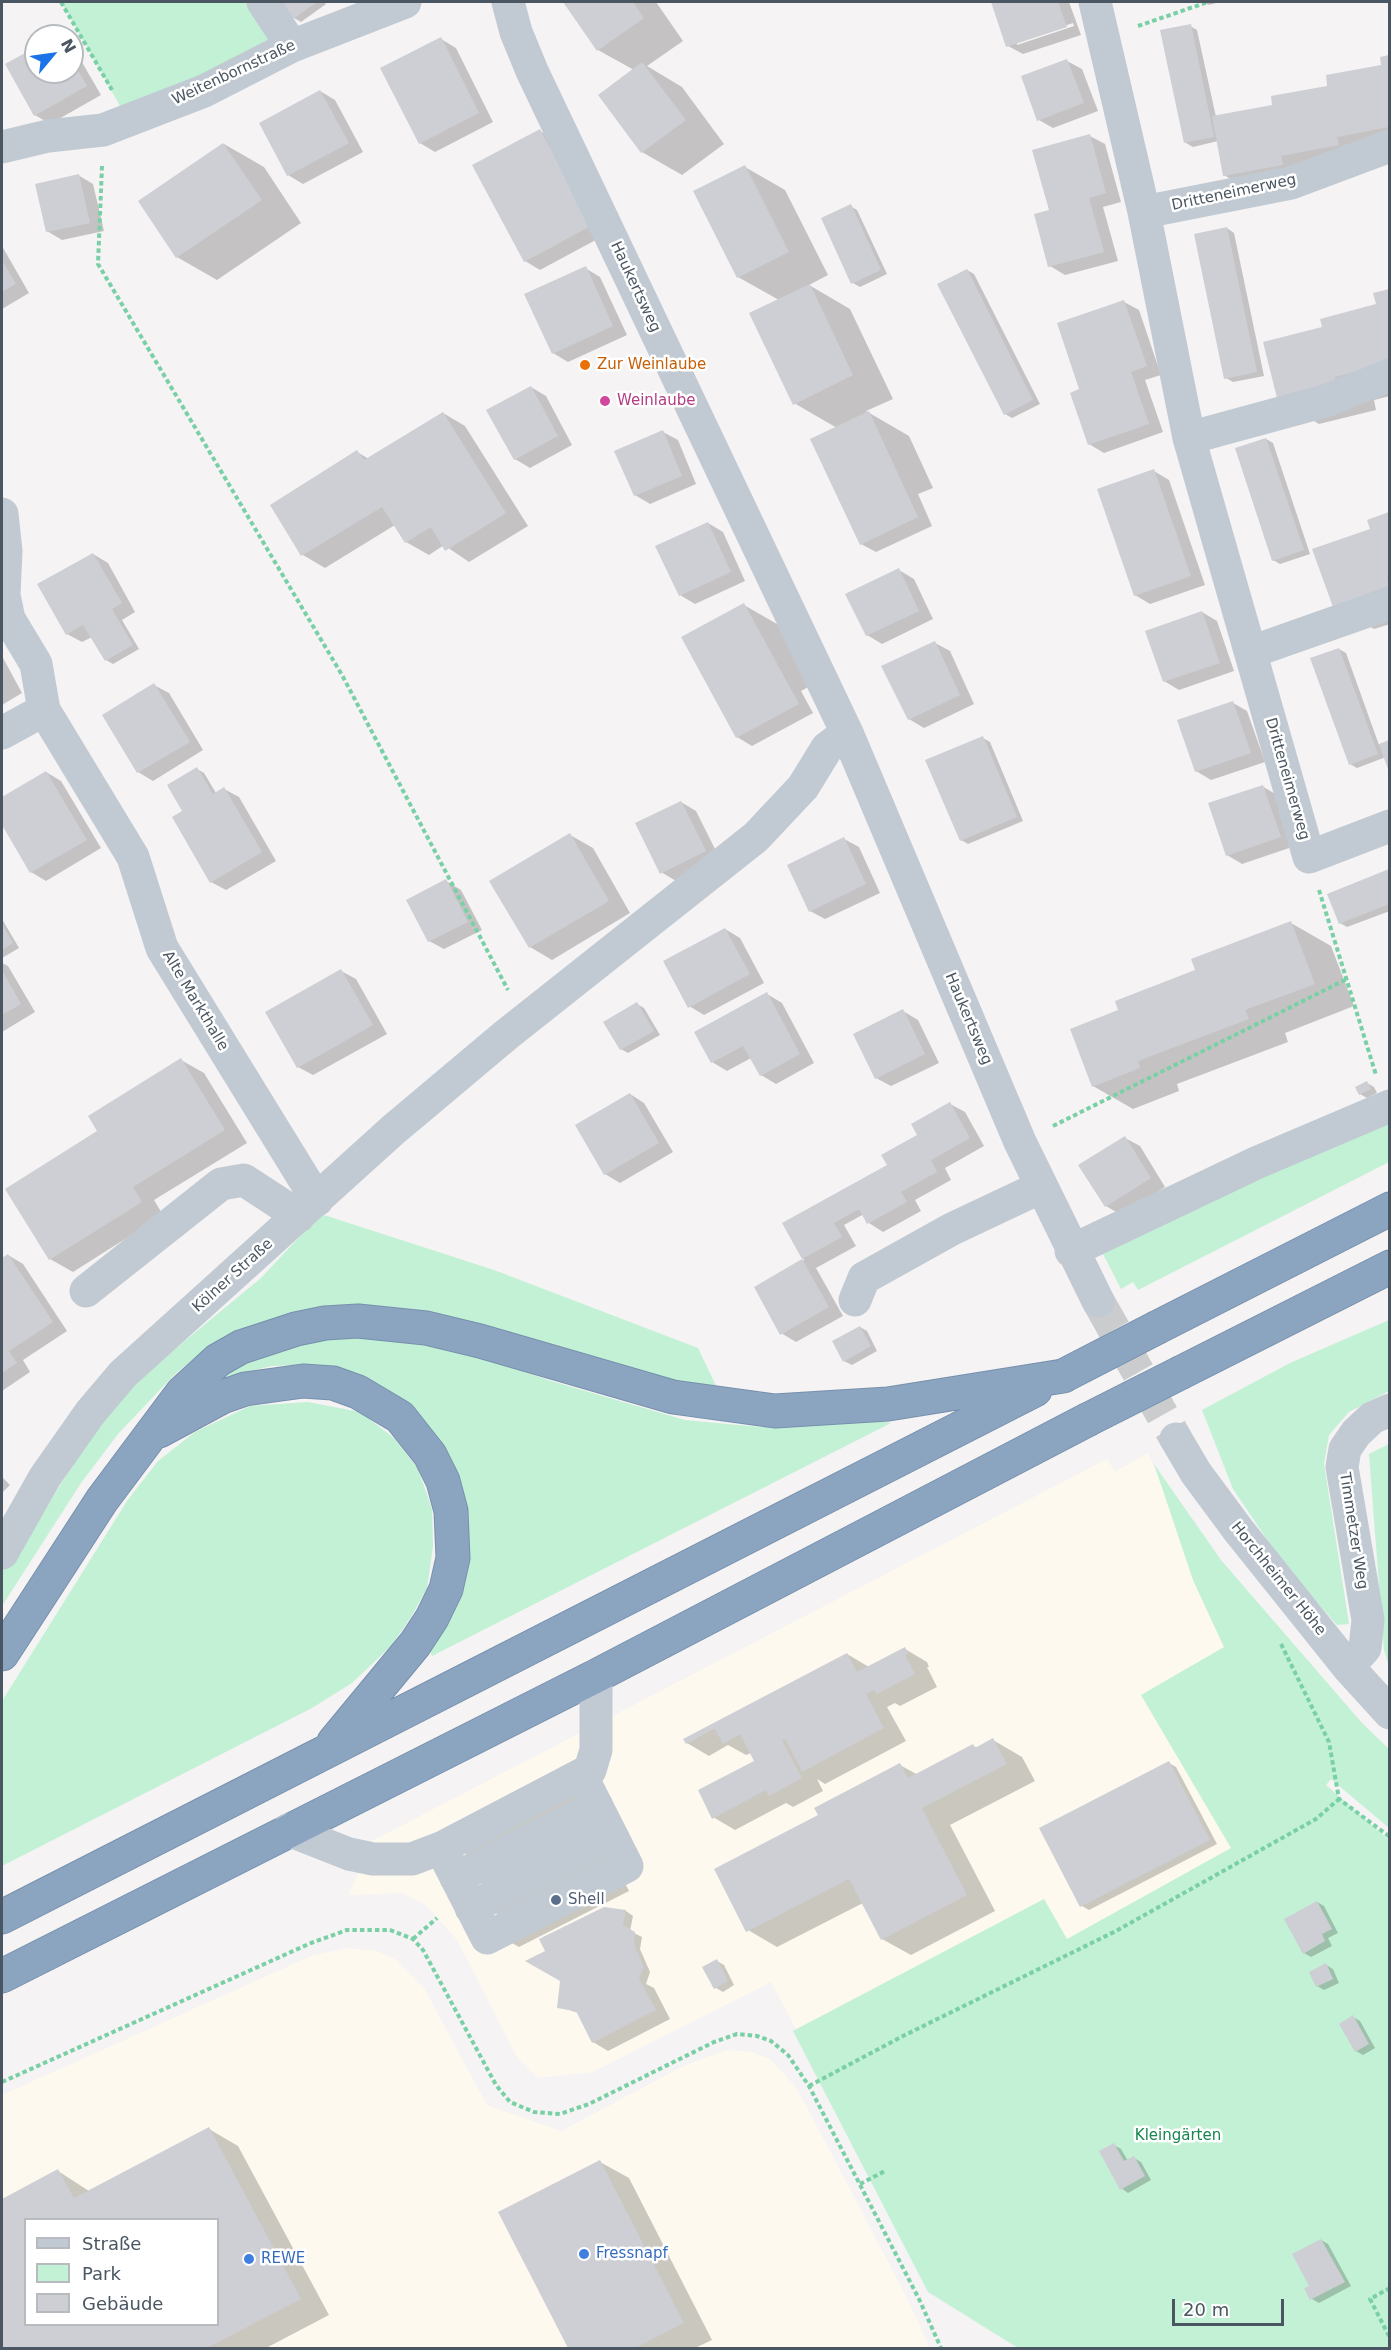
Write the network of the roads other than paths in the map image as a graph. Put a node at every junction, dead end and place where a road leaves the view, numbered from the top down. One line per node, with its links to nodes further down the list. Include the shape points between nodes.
1 (263, 2): 5 (street)
2 (405, 2): 5 (street, Weitenbornstraße)
3 (508, 2): 16 (street, Haukertsweg, via 532,71)
4 (1095, 2): 8 (street, Dritteneimerweg)
5 (292, 46): 6 (street, Weitenbornstraße, via 204,91 116,125)
6 (13, 143)
7 (1389, 146): 8 (street, Dritteneimerweg, via 1291,183)
8 (1144, 212): 10 (street, Dritteneimerweg)
9 (1389, 375): 10 (street, via 1326,401)
10 (1189, 438): 13 (street, Dritteneimerweg)
11 (2, 514): 14 (street, via 6,551 4,595 9,619 36,664)
12 (1389, 603): 13 (street)
13 (1251, 652): 17 (street, Dritteneimerweg, via 1309,857)
14 (44, 710): 15 (street); 20 (street, Alte Markthalle, via 133,857 162,948)
15 (2, 732)
16 (847, 733): 19 (street, Haukertsweg); 20 (street, Kölner Straße, via 827,748 803,787 756,837 515,1027)
17 (1389, 826)
18 (1388, 1107): 22 (street, via 1256,1163)
19 (1041, 1187): 22 (street, Haukertsweg); 27 (street, via 952,1229 864,1278)
20 (308, 1208): 25 (street, via 244,1179 221,1184); 33 (street, Kölner Straße, via 115,1383 45,1477)
21 (1389, 1209): 29 (highway, bridge)
22 (1071, 1251): 28 (street, Haukertsweg)
23 (1389, 1267): 26 (highway)
24 (1389, 1285): 26 (highway)
25 (86, 1291)
26 (1343, 1291): 36 (highway, bridge)
27 (855, 1300)
28 (1098, 1301)
29 (1063, 1376): 31 (highway, via 898,1403 775,1411 673,1397 455,1334 394,1324 336,1322 268,1337 218,1360 182,1393); 38 (highway)
30 (1389, 1410): 35 (street, Timmetzer Weg, via 1372,1418 1356,1433 1345,1449 1342,1467 1368,1620 1365,1648)
31 (150, 1436): 34 (highway, via 102,1500); 38 (highway, via 222,1397 245,1389 303,1381 333,1383 382,1404 400,1417 430,1455 443,1481 451,1511 453,1558 446,1589 415,1644)
32 (1176, 1439): 35 (street, Horchheimer Höhe, via 1239,1531)
33 (2, 1553)
34 (2, 1654)
35 (1348, 1667): 37 (street, Horchheimer Höhe)
36 (596, 1676): 39 (street, via 595,1757); 41 (highway)
37 (1389, 1713)
38 (322, 1755): 44 (highway)
39 (582, 1777): 40 (street); 42 (street)
40 (597, 1806): 43 (street); 43 (street, via 627,1866 497,1933 487,1938)
41 (288, 1830): 42 (street, via 349,1854 373,1859 412,1859); 45 (highway)
42 (441, 1848): 43 (street)
43 (456, 1878)
44 (2, 1917)
45 (2, 1976)

